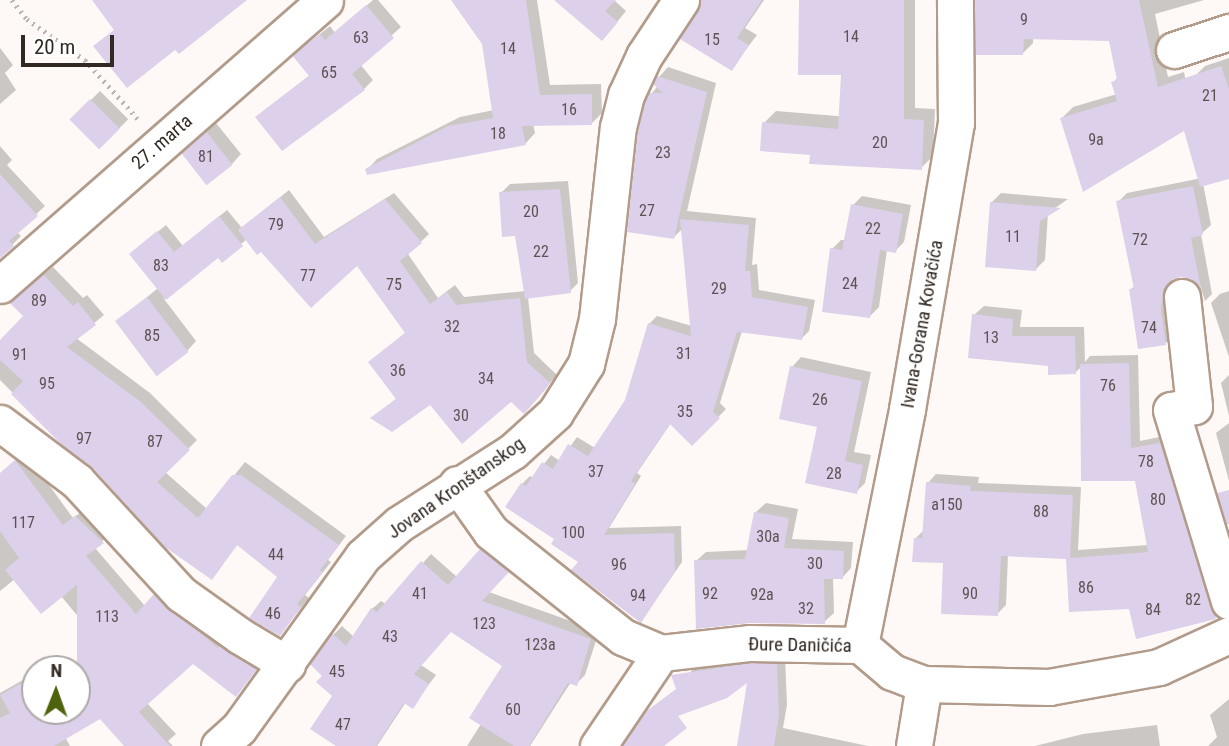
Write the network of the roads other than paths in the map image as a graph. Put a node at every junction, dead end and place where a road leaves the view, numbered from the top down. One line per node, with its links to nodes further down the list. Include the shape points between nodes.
1 (325, 0): 6 (street, 27. marta)
2 (681, 0): 9 (street, Jovana Kronštanskog, via 644,56 620,116 597,319 586,364 555,413 513,451)
3 (956, 0): 12 (street, Ivana-Gorana Kovačića, via 956,124 910,395)
4 (1229, 32): 5 (street)
5 (1174, 50)
6 (0, 285)
7 (1182, 297): 10 (street, via 1194,406 1171,410)
8 (0, 423): 14 (street, via 77,481 181,594)
9 (457, 484): 13 (street, Đure Daničića, via 491,532 623,637); 14 (street, Jovana Kronštanskog, via 399,524 363,556)
10 (1229, 601)
11 (1229, 635): 15 (street, Đure Daničića, via 1158,667 1096,680 1049,687)
12 (860, 645): 13 (street, Đure Daničića, via 750,643); 15 (street, Đure Daničića, via 892,672)
13 (662, 653): 17 (street)
14 (287, 664): 16 (street, Jovana Kronštanskog, via 239,728)
15 (924, 684): 18 (street)
16 (219, 746)
17 (597, 746)
18 (914, 746)

